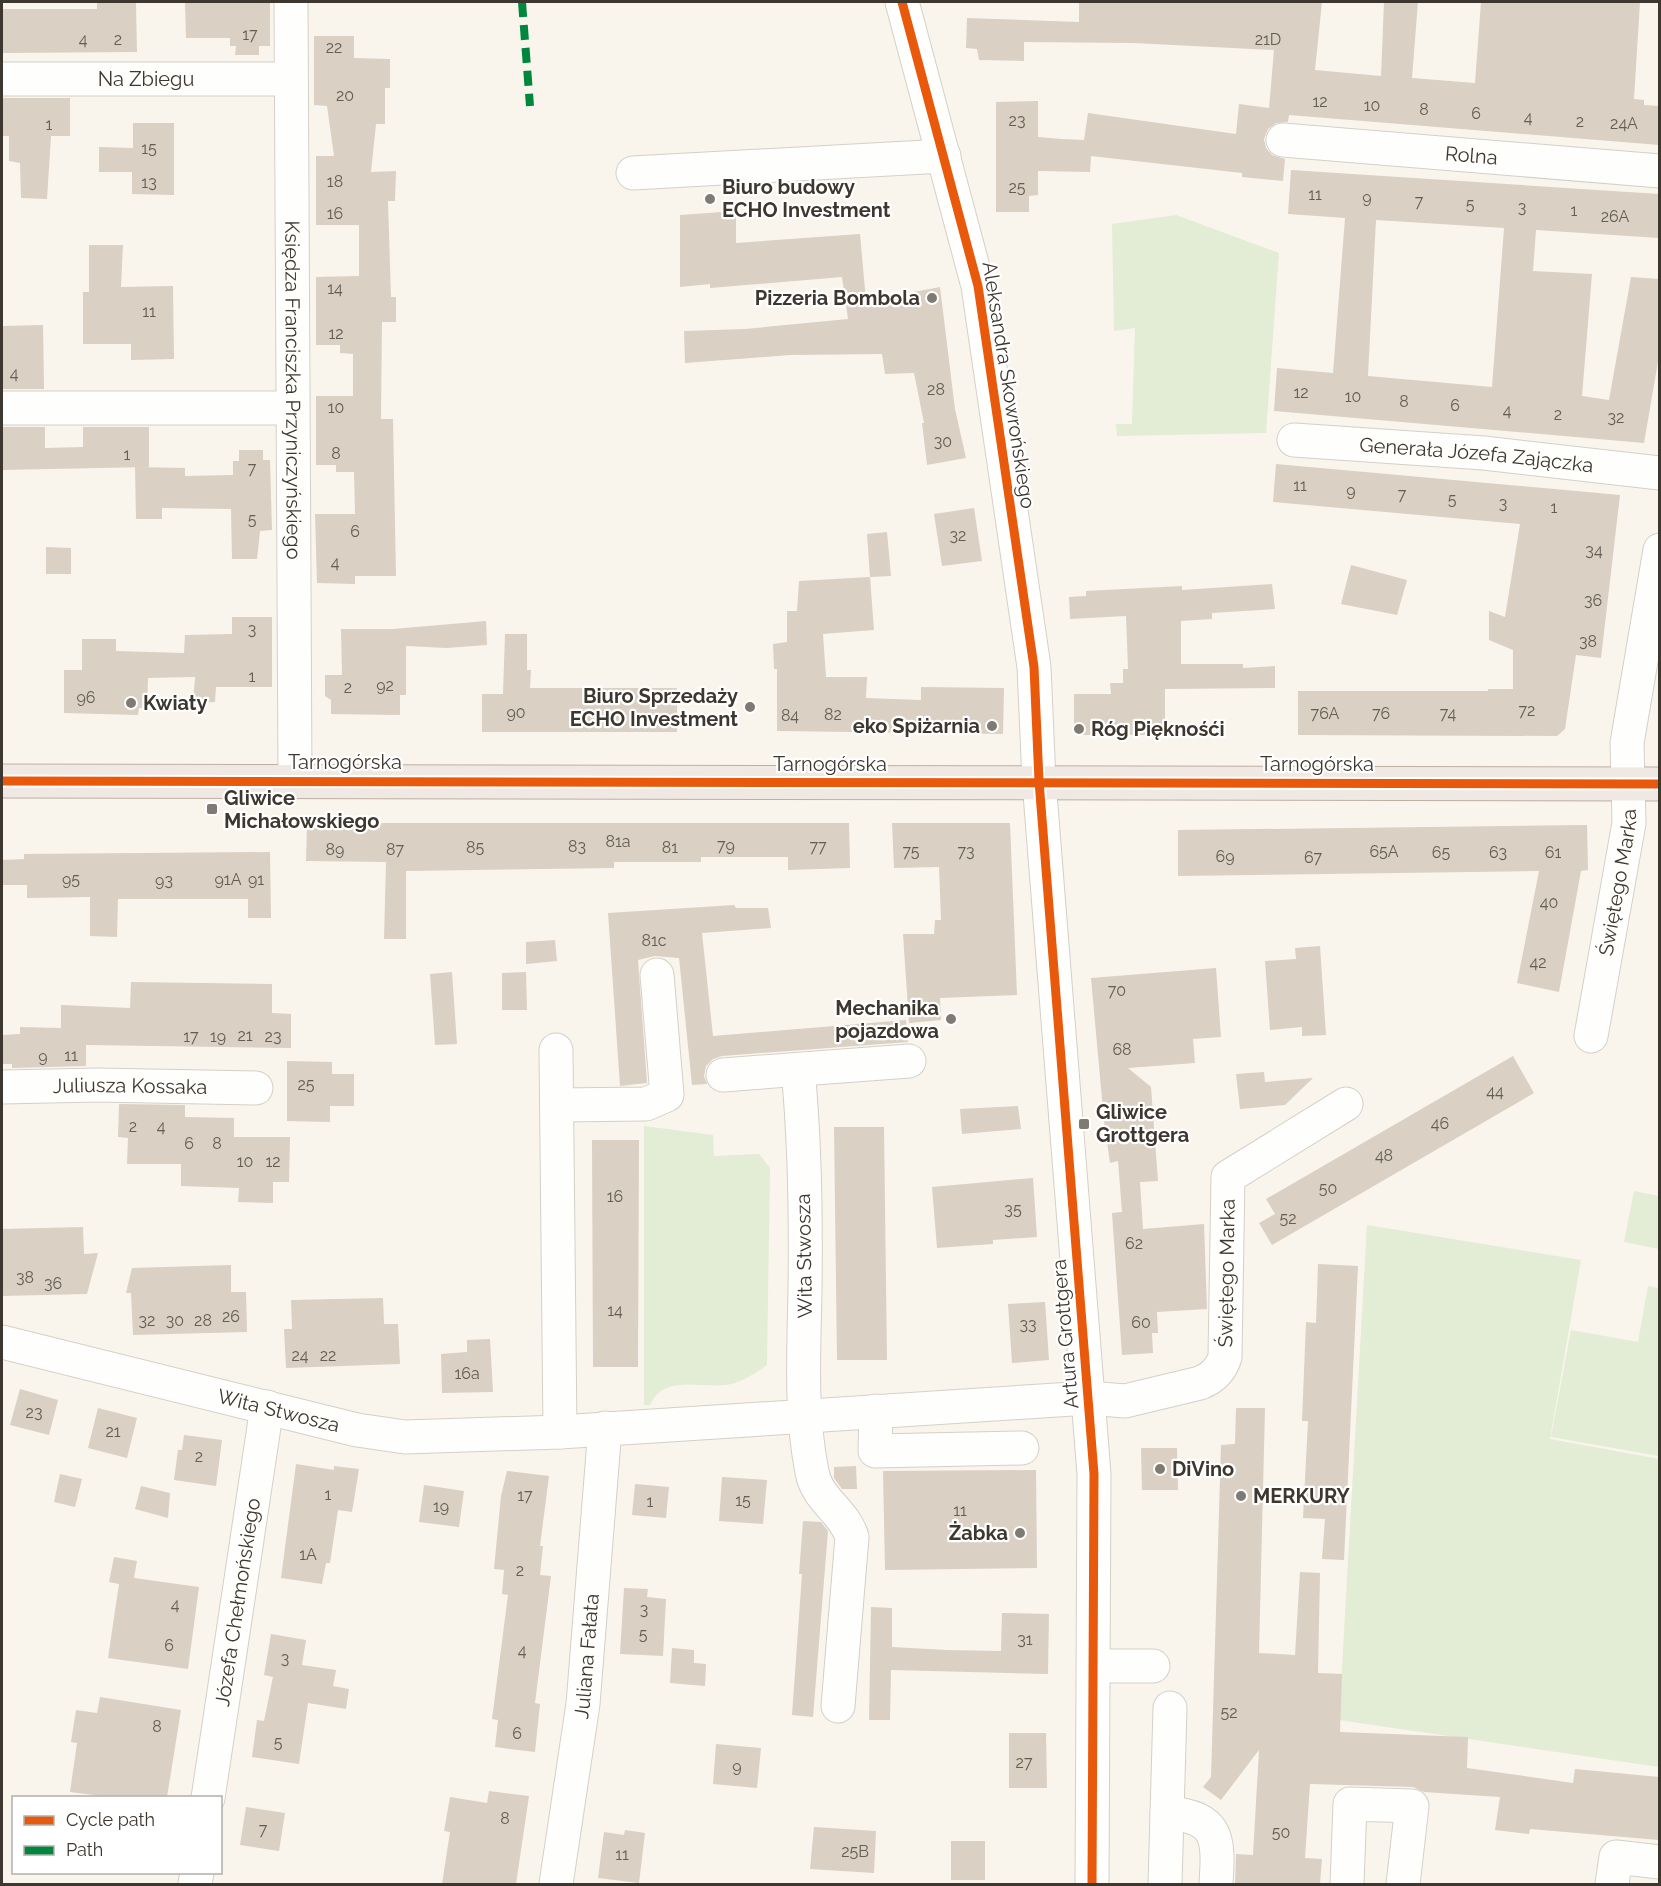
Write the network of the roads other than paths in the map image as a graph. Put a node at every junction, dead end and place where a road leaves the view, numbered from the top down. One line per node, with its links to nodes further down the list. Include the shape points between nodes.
1 (291, 2): 4 (street, Księdza Franciszka Przyniczyńskiego)
2 (902, 2): 6 (street, Aleksandra Skowrońskiego)
3 (2, 79): 4 (street, Na Zbiegu)
4 (290, 79): 10 (street, Księdza Franciszka Przyniczyńskiego)
5 (1283, 140): 7 (street, Rolna)
6 (944, 156): 8 (street); 16 (street, Aleksandra Skowrońskiego, via 978,286 1034,668)
7 (1659, 171)
8 (633, 173)
9 (2, 408): 10 (street)
10 (292, 408): 14 (street, Księdza Franciszka Przyniczyńskiego)
11 (1294, 440): 12 (street, Generała Józefa Zajączka, via 1484,453)
12 (1659, 473)
13 (1658, 561): 17 (street, Świętego Marka, via 1627,743)
14 (295, 779): 15 (main road, Tarnogórska); 16 (main road, Tarnogórska)
15 (2, 781)
16 (1039, 781): 17 (main road, Tarnogórska); 29 (street, Artura Grottgera)
17 (1644, 784): 19 (street, Świętego Marka, via 1629,823)
18 (657, 975): 27 (street, via 668,1095 646,1104)
19 (1591, 1036)
20 (556, 1050): 27 (street)
21 (909, 1061): 23 (street)
22 (723, 1075): 23 (street)
23 (799, 1083): 32 (street, Wita Stwosza)
24 (2, 1087): 25 (street, Juliusza Kossaka)
25 (256, 1089)
26 (1346, 1104): 29 (street, Świętego Marka, via 1228,1178 1225,1357 1216,1373 1200,1383 1148,1397 1125,1401)
27 (557, 1105): 34 (street)
28 (2, 1342): 30 (street, Wita Stwosza)
29 (1088, 1398): 31 (street, Wita Stwosza); 36 (street, Artura Grottgera, via 1094,1473)
30 (267, 1407): 34 (street, Wita Stwosza, via 357,1430 405,1437); 40 (street, Józefa Chełmońskiego)
31 (876, 1411): 32 (street, Wita Stwosza); 35 (street, via 875,1451)
32 (805, 1416): 33 (street, Wita Stwosza); 38 (street, via 816,1486 848,1523 852,1537)
33 (604, 1428): 34 (street, Wita Stwosza); 43 (street, Juliana Fałata, via 583,1704)
34 (560, 1432)
35 (1022, 1448)
36 (1095, 1666): 37 (street); 44 (street, Artura Grottgera)
37 (1153, 1666)
38 (838, 1706)
39 (1170, 1708): 41 (street)
40 (208, 1796)
41 (1167, 1813): 45 (street); 46 (street, via 1202,1819 1211,1830 1218,1862)
42 (1659, 1862): 49 (street, via 1616,1857)
43 (556, 1884)
44 (1092, 1884)
45 (1165, 1884)
46 (1216, 1884)
47 (1347, 1884): 48 (street, via 1350,1804 1412,1806)
48 (1403, 1884)
49 (1612, 1884)

